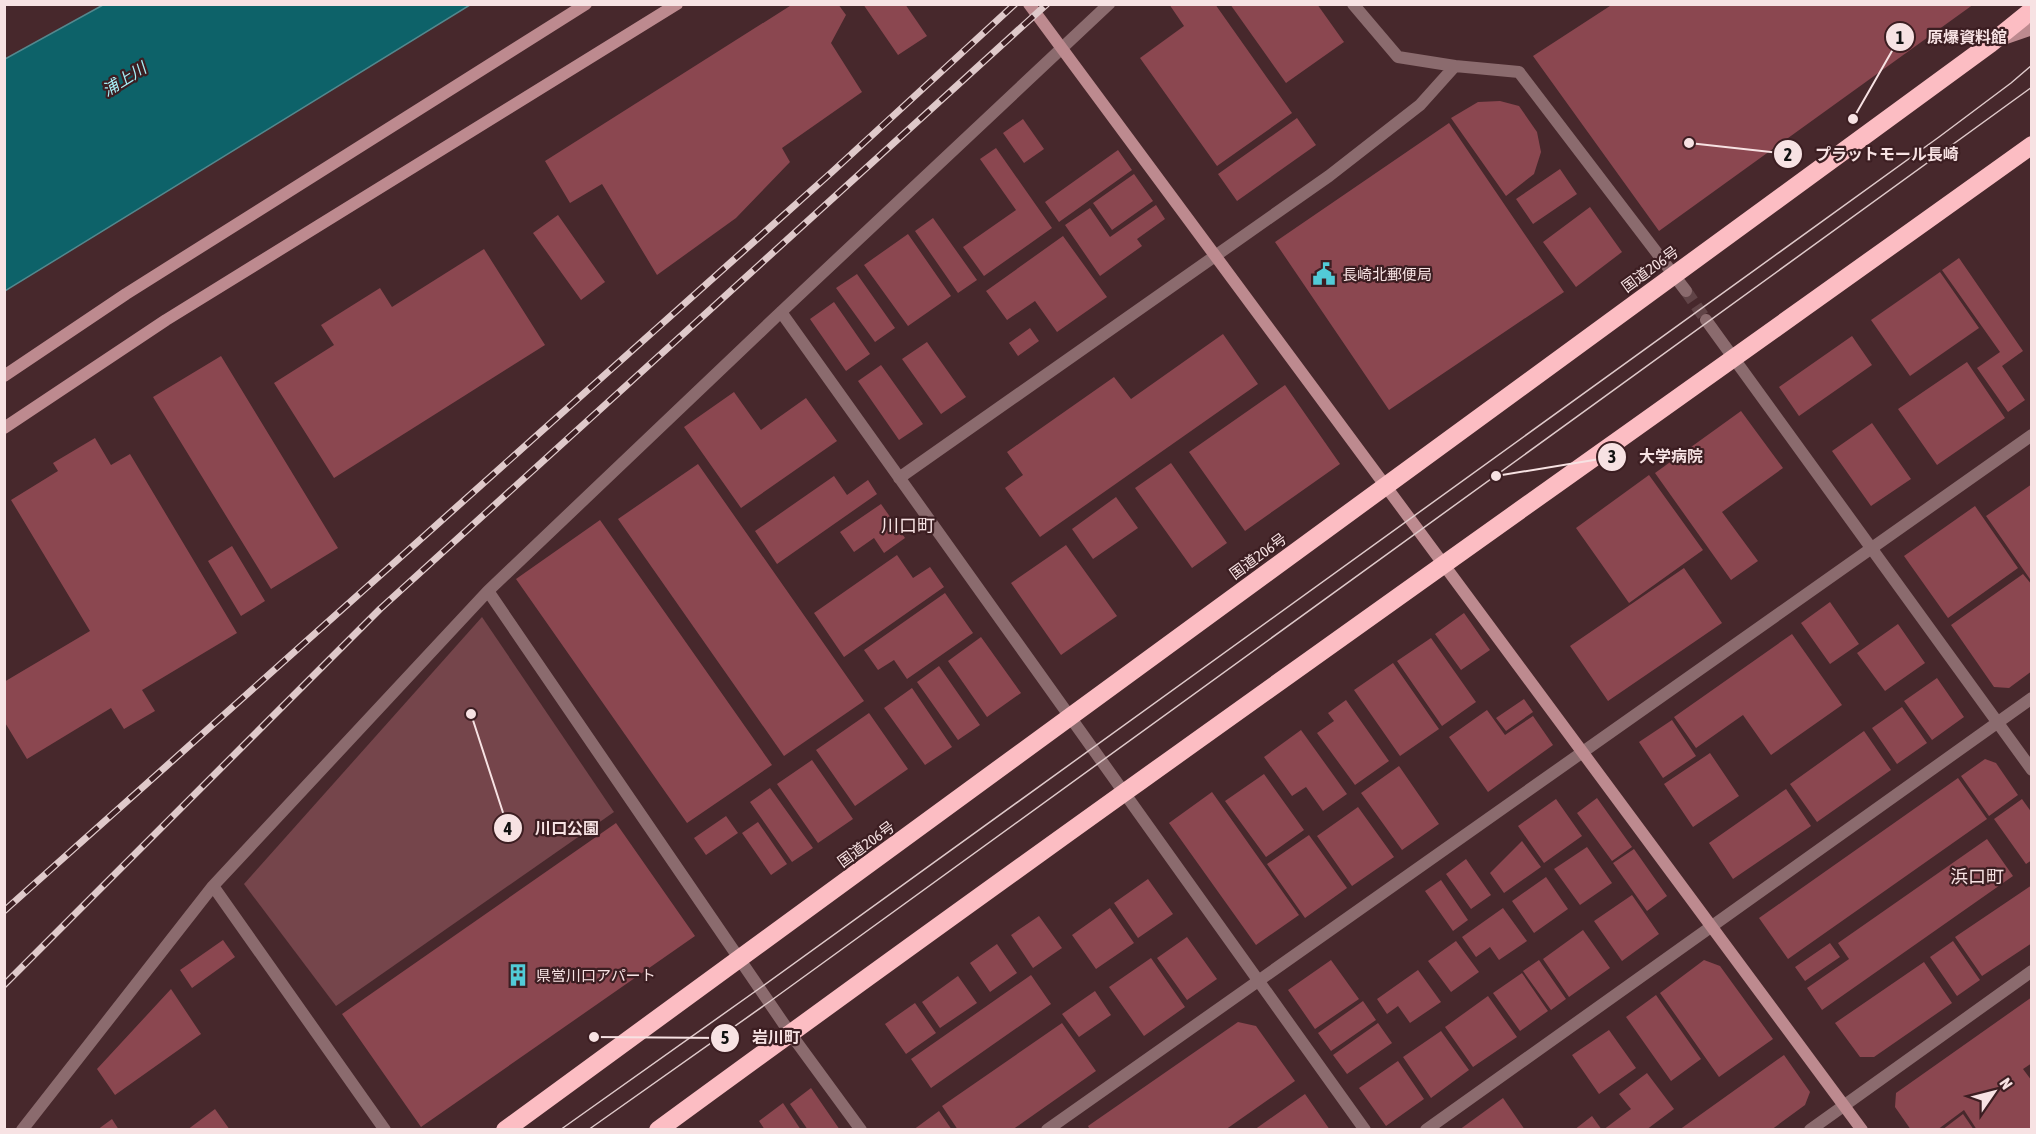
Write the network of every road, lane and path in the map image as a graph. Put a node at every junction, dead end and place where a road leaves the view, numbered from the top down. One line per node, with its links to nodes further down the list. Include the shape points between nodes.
1 (586, 4): 18 (street, via 126,294)
2 (677, 4): 19 (street, via 166,320)
3 (1029, 4): 9 (street)
4 (1109, 4): 9 (street)
5 (1353, 4): 10 (street, via 1398,57)
6 (2031, 10): 8 (highway, 国道206号)
7 (2031, 29): 8 (street)
8 (1990, 44): 13 (highway, 国道206号)
9 (1063, 50): 12 (street); 15 (street)
10 (1455, 66): 12 (street, via 1420,105); 13 (street, via 1519,72)
11 (2031, 145): 17 (highway)
12 (1216, 256): 21 (street); 22 (street)
13 (1674, 274): 14 (street); 22 (highway, 国道206号)
14 (1686, 291)
15 (781, 312): 21 (street); 25 (street)
16 (1706, 320): 17 (street)
17 (1733, 358): 23 (street); 24 (highway)
18 (4, 376)
19 (4, 428)
20 (2031, 435): 23 (street)
21 (899, 478): 27 (street)
22 (1385, 485): 24 (street); 27 (highway, 国道206号)
23 (1870, 548): 28 (street); 29 (street)
24 (1444, 565): 29 (street); 31 (highway)
25 (488, 591): 32 (street); 34 (street)
26 (2031, 698): 28 (street)
27 (1070, 717): 31 (street); 34 (highway, 国道206号)
28 (1998, 723): 30 (street); 33 (street)
29 (1582, 752): 33 (street); 36 (street)
30 (2031, 770)
31 (1125, 794): 36 (street); 37 (highway)
32 (213, 886): 39 (street); 40 (street)
33 (1711, 926): 38 (street); 46 (street)
34 (740, 959): 37 (street); 41 (highway, 国道206号)
35 (2031, 971): 38 (street)
36 (1258, 980): 44 (street); 45 (street)
37 (790, 1033): 42 (highway); 43 (street)
38 (1844, 1106): 47 (street); 48 (street)
39 (22, 1130)
40 (385, 1130)
41 (505, 1130)
42 (658, 1130)
43 (861, 1130)
44 (1047, 1130)
45 (1365, 1130)
46 (1426, 1130)
47 (1810, 1130)
48 (1862, 1130)

